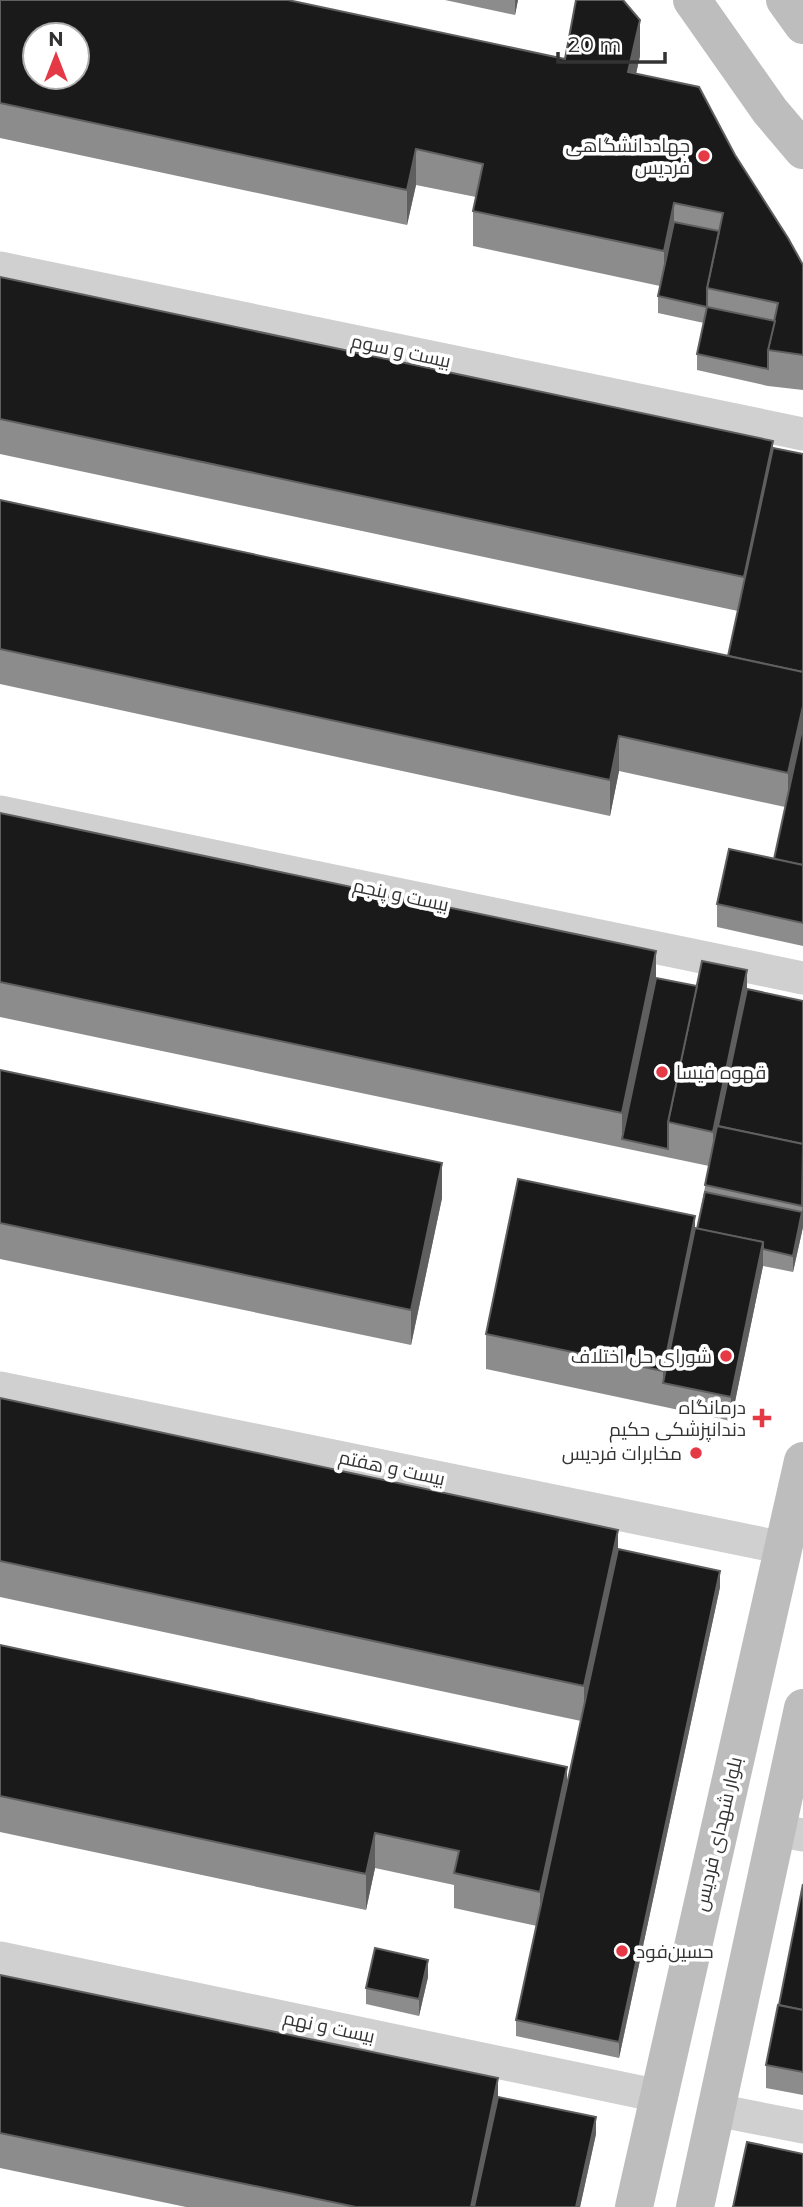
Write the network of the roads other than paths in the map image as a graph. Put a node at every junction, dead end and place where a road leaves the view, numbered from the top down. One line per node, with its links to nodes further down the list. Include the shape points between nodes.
1 (692, 0): 4 (main road)
2 (785, 0): 3 (main road)
3 (803, 25)
4 (786, 113): 5 (main road)
5 (803, 150)
6 (0, 268): 7 (street, بیست و سوم)
7 (803, 434)
8 (0, 812): 9 (street, بیست و پنجم)
9 (803, 978)
10 (0, 1388): 12 (street, بیست و هفتم)
11 (803, 1461): 12 (main road, بلوار شهدای فردیس)
12 (784, 1548): 16 (main road, بلوار شهدای فردیس)
13 (803, 1708): 14 (main road)
14 (790, 1833): 17 (main road)
15 (0, 1958): 16 (street, بیست و نهم)
16 (659, 2096): 19 (main road, بلوار شهدای فردیس)
17 (716, 2110): 18 (street); 20 (main road)
18 (803, 2127)
19 (634, 2207)
20 (695, 2207)

